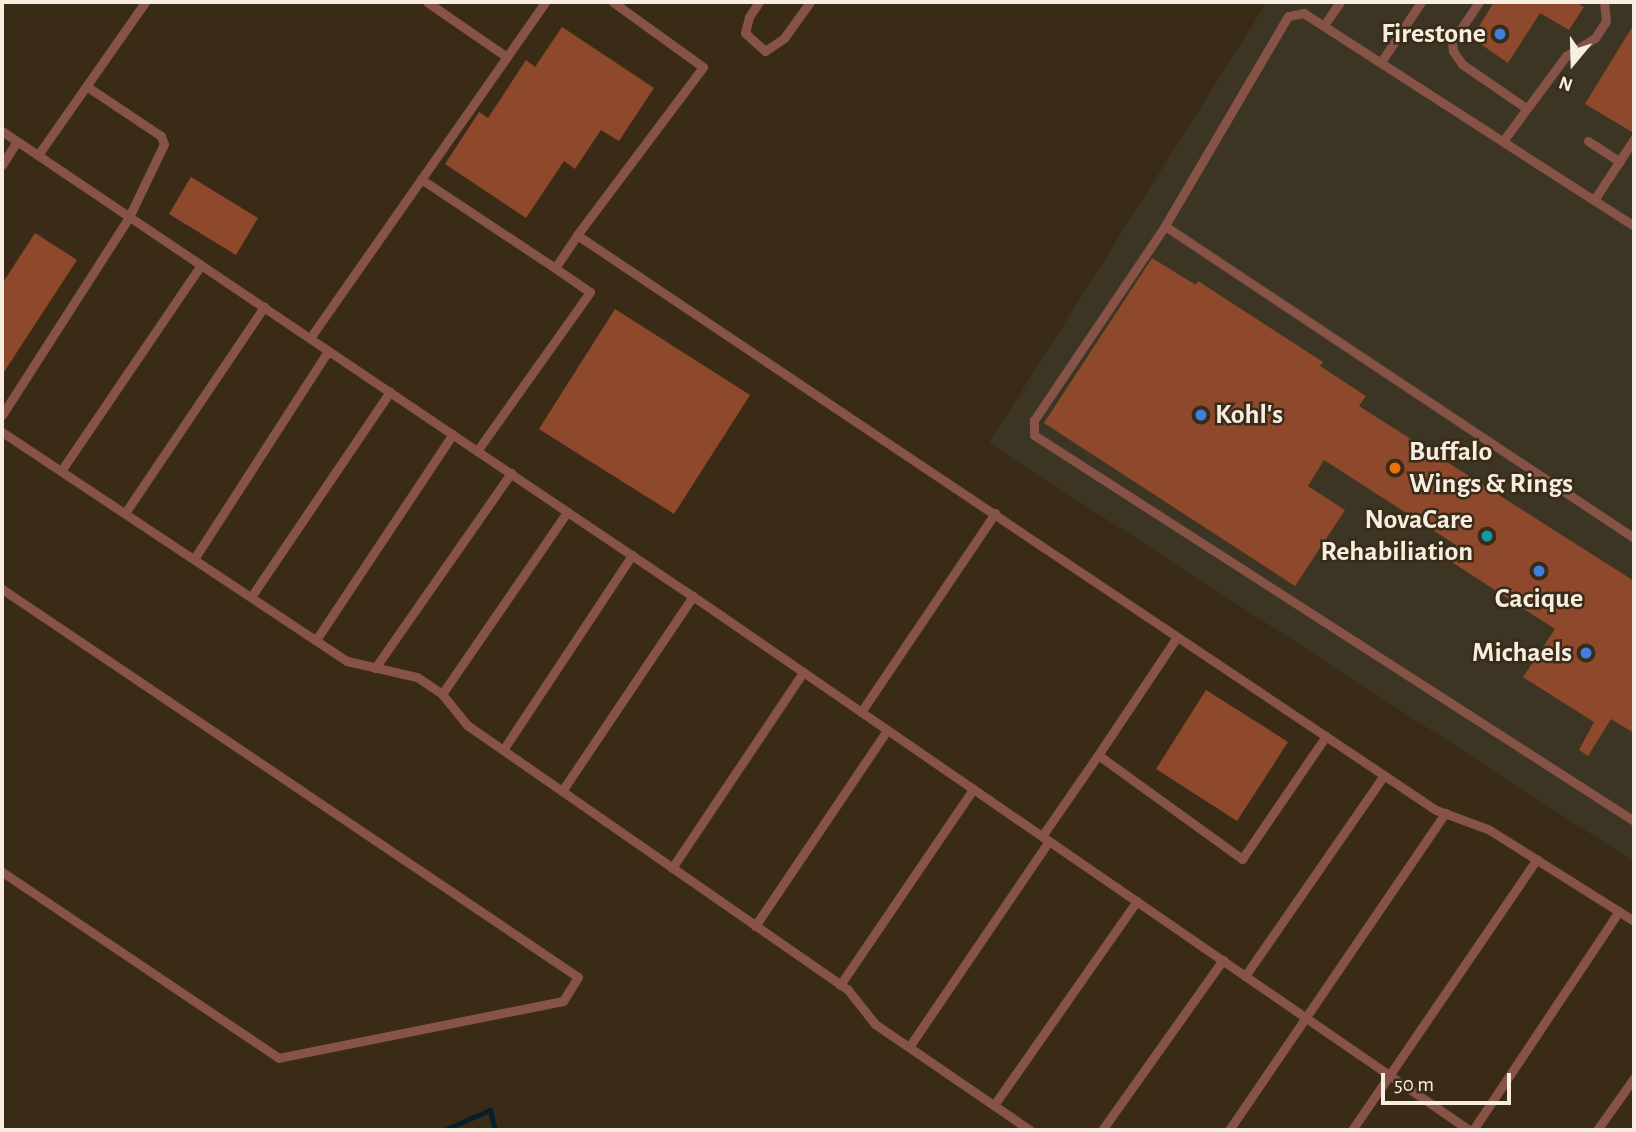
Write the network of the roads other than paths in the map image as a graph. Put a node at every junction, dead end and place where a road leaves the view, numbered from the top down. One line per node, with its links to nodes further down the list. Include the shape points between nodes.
1 (145, 2): 15 (lane)
2 (428, 2): 11 (lane)
3 (545, 2): 13 (lane)
4 (612, 2): 30 (lane, via 703,67)
5 (759, 2): 6 (lane, via 748,17 745,33 765,51 784,38)
6 (810, 2)
7 (1340, 2): 12 (lane)
8 (1420, 2): 14 (lane)
9 (1479, 2): 16 (lane, via 1452,42 1453,51 1462,64)
10 (1604, 2): 16 (lane, via 1606,21 1595,38 1566,55)
11 (441, 6): 13 (lane)
12 (1324, 25): 14 (lane); 28 (lane, via 1304,13 1288,16)
13 (507, 57): 25 (lane)
14 (1381, 62): 20 (lane)
15 (86, 86): 22 (lane); 27 (lane, via 161,136 164,144)
16 (1526, 108): 20 (lane)
17 (2, 131): 19 (lane)
18 (1634, 139): 23 (lane)
19 (17, 141): 22 (lane); 24 (lane)
20 (1503, 141): 26 (lane)
21 (1588, 141): 23 (lane)
22 (37, 155): 27 (lane)
23 (1620, 162): 26 (lane)
24 (2, 165)
25 (421, 179): 32 (lane); 34 (lane)
26 (1594, 200): 29 (lane)
27 (130, 217): 31 (lane); 37 (lane)
28 (1165, 226): 46 (lane); 66 (lane, via 1034,420 1034,435)
29 (1634, 226)
30 (577, 235): 32 (lane); 45 (lane)
31 (201, 265): 33 (lane); 41 (lane)
32 (555, 268): 40 (lane, via 590,292)
33 (264, 307): 34 (lane); 44 (lane)
34 (310, 338): 35 (lane)
35 (328, 351): 36 (lane); 48 (lane)
36 (390, 392): 39 (lane); 51 (lane)
37 (2, 415)
38 (2, 432): 41 (lane)
39 (453, 434): 40 (lane); 53 (lane)
40 (477, 451): 42 (lane)
41 (61, 471): 44 (lane)
42 (511, 474): 43 (lane); 54 (lane)
43 (567, 512): 47 (lane); 56 (lane)
44 (125, 513): 48 (lane)
45 (995, 513): 52 (lane); 57 (lane)
46 (1634, 538)
47 (632, 555): 50 (lane); 60 (lane)
48 (194, 559): 51 (lane)
49 (2, 589): 70 (lane, via 578,977 563,1001 279,1058)
50 (693, 596): 55 (lane); 64 (lane)
51 (251, 597): 53 (lane)
52 (1177, 636): 59 (lane); 61 (lane)
53 (316, 640): 54 (lane, via 347,661)
54 (375, 668): 56 (lane, via 417,677)
55 (803, 671): 57 (lane); 69 (lane)
56 (442, 694): 60 (lane, via 467,725)
57 (861, 712): 58 (lane)
58 (887, 730): 63 (lane); 74 (lane)
59 (1326, 736): 61 (lane, via 1242,859); 62 (lane)
60 (503, 750): 64 (lane)
61 (1098, 755): 67 (lane)
62 (1384, 775): 65 (lane); 76 (lane)
63 (973, 789): 67 (lane); 77 (lane)
64 (562, 791): 69 (lane)
65 (1445, 813): 68 (lane, via 1488,829); 78 (lane)
66 (1634, 821)
67 (1046, 839): 71 (lane); 79 (lane)
68 (1537, 859): 72 (lane); 80 (lane)
69 (672, 868): 74 (lane)
70 (2, 872)
71 (1136, 901): 75 (lane); 82 (lane)
72 (1619, 911): 73 (lane); 87 (lane)
73 (1634, 920)
74 (755, 926): 77 (lane)
75 (1223, 960): 76 (lane); 84 (lane)
76 (1245, 976): 78 (lane)
77 (840, 985): 79 (lane, via 875,1024)
78 (1303, 1016): 80 (lane); 85 (lane)
79 (909, 1047): 82 (lane)
80 (1388, 1074): 86 (lane); 87 (lane)
81 (1634, 1078): 88 (lane)
82 (994, 1105): 83 (lane)
83 (1030, 1130)
84 (1102, 1130)
85 (1229, 1130)
86 (1352, 1130)
87 (1471, 1130)
88 (1597, 1130)

